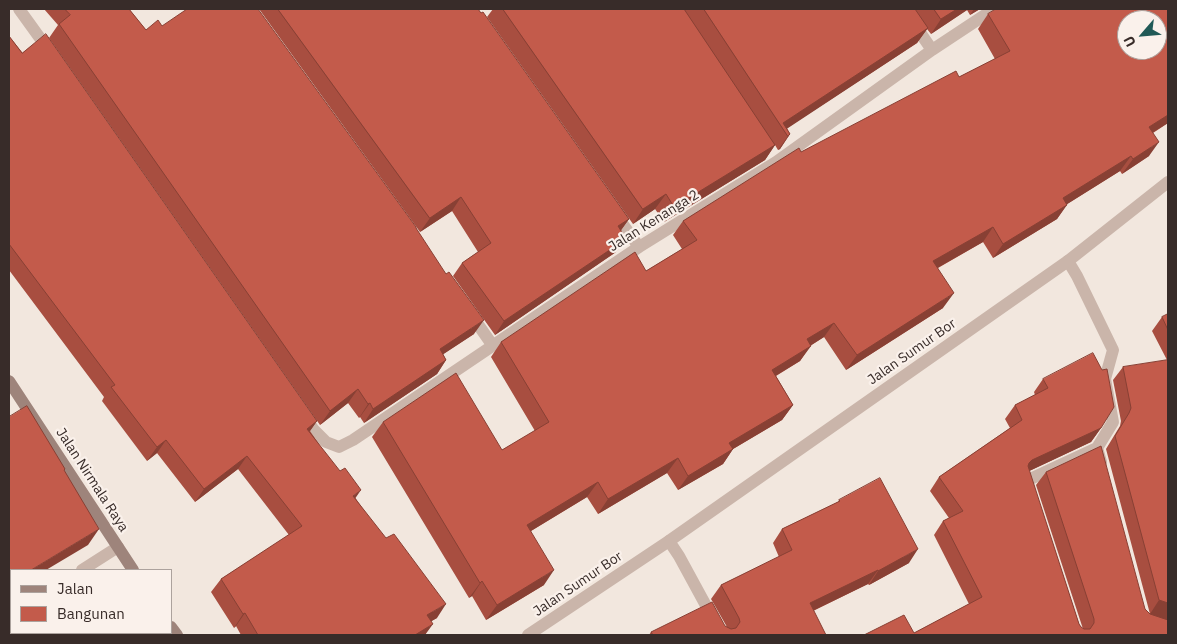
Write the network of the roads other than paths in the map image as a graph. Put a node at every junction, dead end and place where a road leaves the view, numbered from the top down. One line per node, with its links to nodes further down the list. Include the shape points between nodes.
1 (19, 9): 5 (street)
2 (904, 9): 4 (street)
3 (994, 9): 4 (street, Jalan Kenanga 2)
4 (932, 50): 8 (street, Jalan Kenanga 2)
5 (59, 65)
6 (1168, 182): 9 (street, Jalan Sumur Bor)
7 (606, 200): 8 (street)
8 (639, 247): 11 (street, Jalan Kenanga 2)
9 (1068, 261): 14 (street, via 1113,350 1105,379 1113,422); 17 (street, Jalan Sumur Bor)
10 (464, 306): 11 (street)
11 (493, 346): 13 (street, Jalan Kenanga 2, via 340,447 326,442)
12 (9, 381): 18 (main road, Jalan Nirmala Raya)
13 (297, 405)
14 (1097, 448): 15 (street); 16 (street, via 1026,481)
15 (1105, 476)
16 (1035, 508)
17 (669, 542): 21 (street); 22 (street, Jalan Sumur Bor)
18 (118, 547): 19 (street); 20 (main road, Jalan Nirmala Raya)
19 (84, 569)
20 (132, 569)
21 (721, 633)
22 (528, 635)

